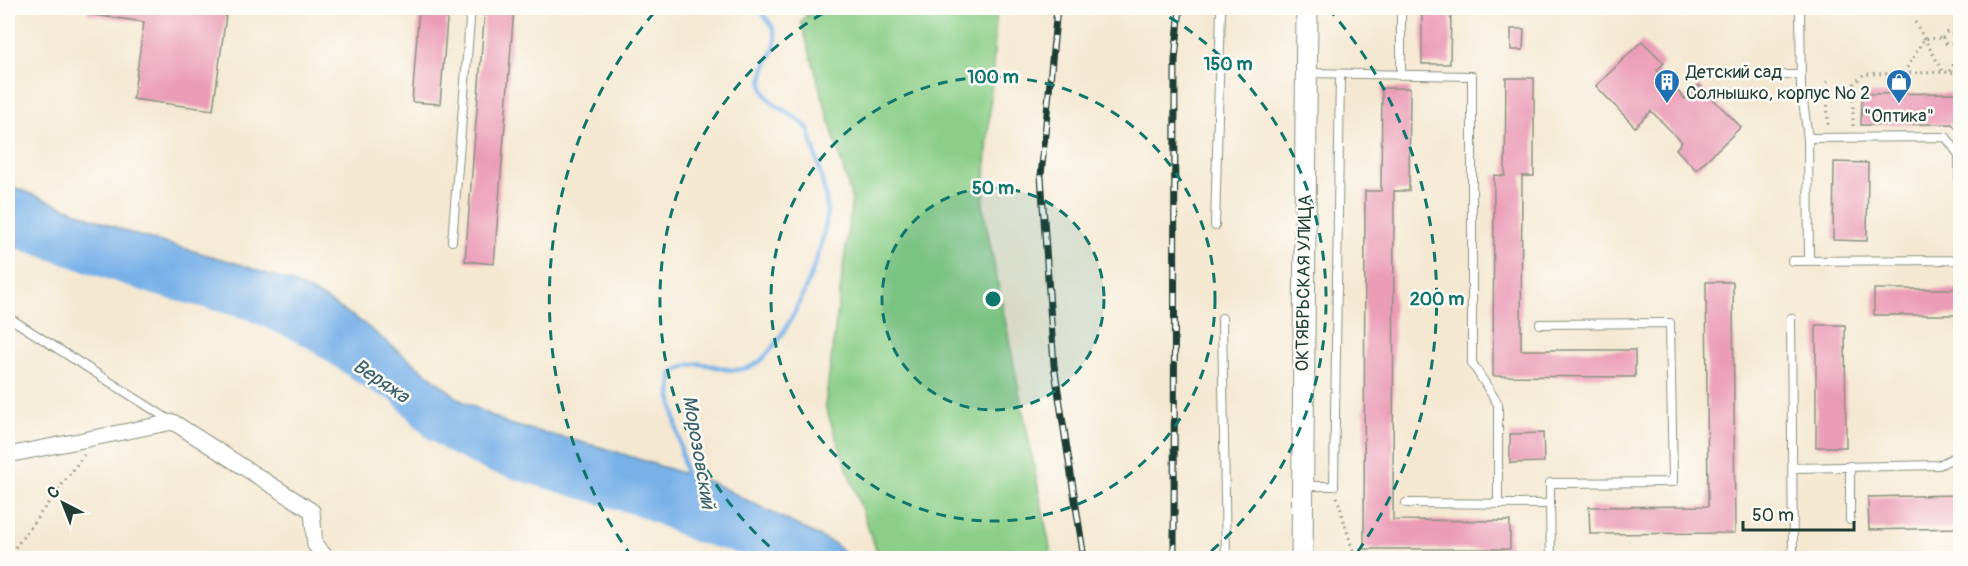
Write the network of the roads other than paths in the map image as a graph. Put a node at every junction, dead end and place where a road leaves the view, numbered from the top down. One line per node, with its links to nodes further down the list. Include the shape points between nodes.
1 (471, 8): 13 (lane)
2 (1221, 8): 12 (lane)
3 (1307, 8): 6 (main road, ОКТЯБРЬСКАЯ УЛИЦА)
4 (1401, 8): 8 (lane)
5 (1800, 8): 10 (lane)
6 (1306, 73): 7 (lane); 26 (main road, ОКТЯБРЬСКАЯ УЛИЦА)
7 (1340, 74): 8 (lane); 26 (lane, via 1334,486)
8 (1401, 75): 28 (lane, via 1472,76 1472,363 1498,404)
9 (1781, 75): 10 (lane)
10 (1800, 75): 11 (lane)
11 (1808, 138): 14 (lane, via 1946,137 1959,155); 16 (lane)
12 (1215, 226)
13 (452, 242)
14 (1960, 260): 16 (lane)
15 (1792, 261): 16 (lane)
16 (1809, 261)
17 (8, 317): 21 (lane)
18 (1222, 318): 32 (lane)
19 (1791, 318): 25 (lane)
20 (1540, 324): 29 (lane, via 1670,323 1673,482 1550,483)
21 (173, 422): 23 (street); 31 (street, via 312,511 315,545)
22 (1960, 448): 24 (lane, via 1957,456 1939,465)
23 (8, 455)
24 (1850, 466): 25 (lane); 30 (lane)
25 (1794, 468): 35 (lane)
26 (1301, 486): 33 (main road, ОКТЯБРЬСКАЯ УЛИЦА)
27 (1406, 503): 28 (lane)
28 (1498, 504): 29 (lane)
29 (1550, 504): 34 (lane)
30 (1850, 520)
31 (327, 558)
32 (1226, 558)
33 (1302, 558)
34 (1551, 558)
35 (1793, 558)

